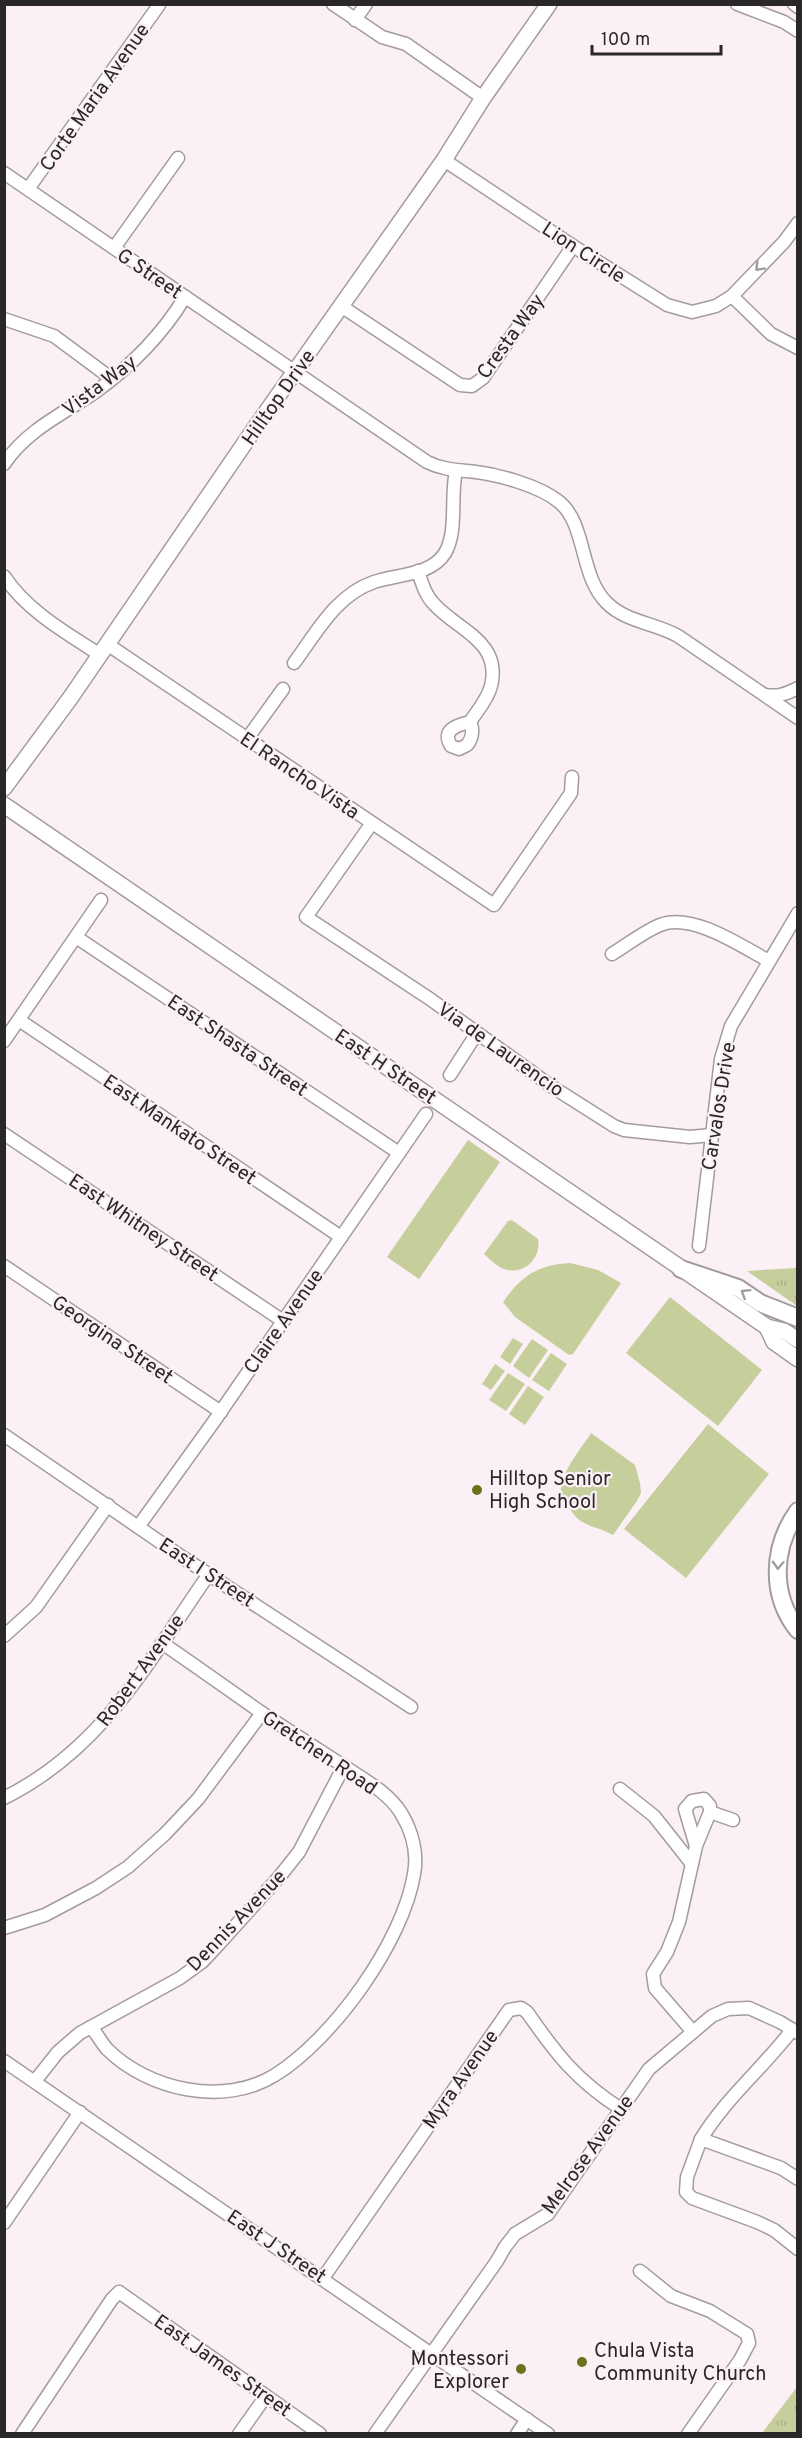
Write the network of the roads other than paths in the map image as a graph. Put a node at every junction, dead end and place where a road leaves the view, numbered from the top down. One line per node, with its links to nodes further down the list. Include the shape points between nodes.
1 (333, 4): 6 (street)
2 (366, 4): 6 (street)
3 (549, 4): 8 (main road, Hilltop Drive)
4 (737, 4): 7 (street)
5 (159, 5): 12 (street, Corte Maria Avenue)
6 (355, 20): 8 (street, via 382,37 406,44)
7 (798, 31)
8 (483, 98): 10 (main road, Hilltop Drive)
9 (178, 158): 15 (street)
10 (444, 160): 14 (street, Lion Circle); 18 (main road, Hilltop Drive)
11 (4, 173): 12 (street, G Street)
12 (28, 189): 15 (street, G Street)
13 (798, 223): 16 (street, Lion Circle, one-way to 16)
14 (573, 246): 16 (street, Lion Circle, via 667,305 692,312 716,306); 18 (street, Cresta Way, via 483,378 472,386 460,385)
15 (114, 248): 17 (street, G Street)
16 (732, 296): 20 (street, via 771,334)
17 (185, 297): 21 (street, G Street); 22 (street, Vista Way, via 154,339)
18 (341, 306): 21 (main road, Hilltop Drive)
19 (4, 319): 22 (street, via 54,336)
20 (798, 348)
21 (295, 373): 24 (street, G Street, via 426,462); 27 (main road, Hilltop Drive)
22 (112, 379): 23 (street, Vista Way, via 24,440)
23 (4, 464)
24 (456, 471): 25 (street, via 447,548 434,566); 31 (street, G Street, via 498,476 559,501 571,516 590,578 610,606 678,636)
25 (418, 571): 28 (street, via 375,582 338,602); 33 (street, via 430,600 479,640 491,662 491,686)
26 (4, 576): 27 (street, via 36,610)
27 (103, 649): 34 (street, El Rancho Vista); 36 (main road, Hilltop Drive)
28 (294, 663)
29 (798, 688): 31 (street, via 774,697)
30 (283, 689): 34 (street)
31 (763, 695): 32 (street, G Street)
32 (798, 718)
33 (470, 722)
34 (247, 739): 38 (street, El Rancho Vista)
35 (572, 777): 38 (street, El Rancho Vista, via 570,793 494,905)
36 (4, 788)
37 (4, 805): 55 (main road, East H Street)
38 (372, 823): 45 (street, Via de Laurencio, via 306,917)
39 (100, 900): 41 (street)
40 (798, 913): 43 (street, Carvalos Drive)
41 (76, 937): 44 (street); 51 (street, East Shasta Street)
42 (612, 954): 43 (street, via 662,924 681,922 716,932)
43 (769, 961): 50 (street, Carvalos Drive, via 731,1026 721,1059)
44 (19, 1020): 46 (street); 52 (street, East Mankato Street)
45 (477, 1033): 47 (street); 50 (street, Via de Laurencio, via 614,1126 667,1135)
46 (4, 1041)
47 (450, 1075)
48 (426, 1113): 51 (street, Claire Avenue)
49 (4, 1134): 57 (street, East Whitney Street)
50 (712, 1135): 53 (street, Carvalos Drive)
51 (399, 1153): 52 (street, Claire Avenue)
52 (341, 1237): 57 (street, Claire Avenue)
53 (699, 1246)
54 (4, 1266): 61 (street, Georgina Street)
55 (681, 1269): 56 (highway, one-way to 55, via 760,1303 738,1288); 58 (main road, East H Street)
56 (798, 1318)
57 (283, 1321): 61 (street, Claire Avenue)
58 (767, 1327): 59 (main road, East H Street); 60 (main road, East H Street, via 774,1342)
59 (798, 1340)
60 (798, 1359)
61 (221, 1412): 65 (street, Claire Avenue)
62 (4, 1436): 63 (street, East I Street)
63 (108, 1505): 65 (street, East I Street); 68 (street, via 36,1607)
64 (798, 1511): 67 (highway, one-way to 67, via 786,1526 778,1558 778,1590 787,1617)
65 (138, 1527): 66 (street, East I Street)
66 (209, 1574): 69 (street, Robert Avenue); 70 (street, East I Street)
67 (798, 1630)
68 (4, 1636)
69 (162, 1643): 71 (street, Gretchen Road); 74 (street, Robert Avenue, via 112,1714 82,1745 54,1768)
70 (411, 1707)
71 (262, 1713): 72 (street, Gretchen Road); 79 (street, via 198,1799 128,1867 45,1915)
72 (344, 1766): 80 (street, Dennis Avenue, via 299,1851 202,1962); 80 (street, Gretchen Road, via 377,1788 400,1811 410,1830 414,1871 388,1944 347,2008 328,2029 274,2076 247,2087 200,2092 159,2081 126,2063 107,2048)
73 (620, 1789): 78 (street, via 654,1816)
74 (4, 1798)
75 (710, 1812): 76 (street); 77 (street); 77 (street, via 704,1799 692,1801 685,1809)
76 (733, 1820)
77 (696, 1846): 78 (street)
78 (692, 1864): 81 (street, via 679,1922 667,1952 652,1974 655,1988)
79 (4, 1928)
80 (92, 2027): 84 (street, Dennis Avenue, via 58,2052)
81 (693, 2032): 82 (street, Melrose Avenue, via 717,2013 743,2007); 85 (street, Melrose Avenue, via 649,2069)
82 (795, 2032): 87 (street, via 735,2094)
83 (4, 2061): 84 (street, East J Street)
84 (35, 2080): 86 (street, East J Street)
85 (621, 2109): 92 (street, Myra Avenue, via 581,2081 527,2012 521,2008 509,2010); 93 (street, Melrose Avenue, via 548,2214 509,2240)
86 (80, 2112): 89 (street); 92 (street, East J Street)
87 (701, 2139): 88 (street, via 781,2168); 90 (street, via 687,2177 686,2192 692,2198 774,2230)
88 (798, 2179)
89 (4, 2223)
90 (798, 2249)
91 (640, 2271): 102 (street, via 671,2296 711,2311 747,2334 749,2343 740,2360)
92 (323, 2278): 93 (street, East J Street)
93 (432, 2353): 95 (street, East J Street); 99 (street, Melrose Avenue)
94 (266, 2396): 96 (street, East James Street, via 119,2292); 97 (street); 98 (street, East James Street)
95 (527, 2419): 100 (street); 101 (street, East J Street)
96 (22, 2433)
97 (238, 2433)
98 (320, 2433)
99 (375, 2433)
100 (517, 2433)
101 (548, 2433)
102 (688, 2433)

